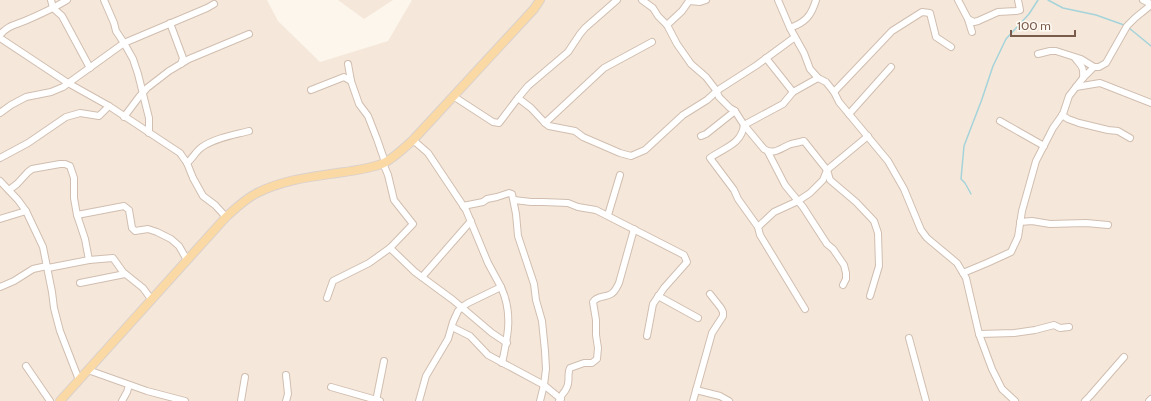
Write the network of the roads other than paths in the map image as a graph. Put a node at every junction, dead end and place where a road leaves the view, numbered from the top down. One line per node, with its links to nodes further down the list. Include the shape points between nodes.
1 (51, 0): 15 (street)
2 (67, 0): 15 (street)
3 (104, 0): 25 (street, via 116,31)
4 (540, 0): 45 (main road)
5 (617, 0): 46 (street, via 585,28 568,52 528,86)
6 (642, 0): 18 (street, via 653,8)
7 (706, 0): 18 (street, via 689,1)
8 (778, 0): 19 (street)
9 (816, 0): 19 (street, via 807,19)
10 (958, 0): 16 (street)
11 (1018, 0): 16 (street, via 1020,10 998,12 974,22)
12 (1143, 0): 14 (street)
13 (214, 4): 17 (street)
14 (1151, 5): 33 (street, via 1127,26 1106,63)
15 (53, 8): 22 (street, via 11,25); 34 (street, via 62,16)
16 (968, 19): 20 (street)
17 (170, 24): 25 (street); 30 (street, via 183,58)
18 (667, 25): 41 (street, via 685,56 706,77)
19 (790, 28): 23 (street)
20 (972, 32)
21 (249, 34): 30 (street)
22 (0, 36): 38 (street)
23 (795, 37): 29 (street); 35 (street, via 810,69)
24 (652, 42): 55 (street, via 604,68)
25 (124, 43): 34 (street); 44 (street, via 133,59)
26 (951, 47): 43 (street, via 936,37 930,13 922,12 892,31)
27 (1038, 54): 28 (street, via 1056,52)
28 (1074, 57): 33 (street); 36 (street, via 1084,70)
29 (766, 58): 41 (street); 42 (street)
30 (181, 64): 44 (street)
31 (348, 64): 37 (street)
32 (891, 67): 51 (street)
33 (1094, 67): 36 (street)
34 (90, 68): 38 (street)
35 (818, 78): 42 (street); 43 (street, via 826,82)
36 (1083, 78): 39 (street)
37 (351, 81): 40 (street, via 344,77); 67 (street, via 359,104 368,116)
38 (68, 83): 48 (street); 50 (street, via 52,92 26,97)
39 (1076, 87): 47 (street, via 1100,83); 52 (street, via 1069,96)
40 (311, 90)
41 (716, 92): 49 (street); 55 (street, via 683,116 644,150 631,156 583,137 575,131)
42 (793, 92): 56 (street, via 783,104)
43 (834, 92): 51 (street)
44 (143, 93): 53 (street); 58 (street, via 149,118)
45 (453, 96): 46 (street, via 493,122 499,123); 62 (main road)
46 (518, 98): 55 (street)
47 (1151, 103)
48 (109, 106): 53 (street); 65 (street, via 99,116 80,114 66,117 28,144)
49 (735, 111): 56 (street); 59 (street)
50 (0, 113)
51 (849, 114): 60 (street)
52 (1062, 115): 61 (street, via 1079,123 1118,130); 63 (street)
53 (124, 117): 58 (street)
54 (1000, 121): 63 (street)
55 (545, 123)
56 (744, 125): 64 (street); 83 (street, via 743,134 734,144 710,158)
57 (249, 130): 66 (street, via 203,147)
58 (149, 133): 66 (street, via 180,154)
59 (701, 136)
60 (868, 136): 68 (street); 89 (street, via 896,174 921,230 957,263)
61 (1130, 138)
62 (413, 140): 67 (main road); 74 (street, via 428,153)
63 (1044, 146): 81 (street, via 1036,160)
64 (768, 152): 68 (street, via 804,141); 73 (street, via 785,185)
65 (0, 157)
66 (187, 163): 78 (street, via 203,196 215,204)
67 (384, 163): 78 (main road, via 294,180 266,188 249,197); 85 (street, via 394,200 413,224)
68 (827, 170): 73 (street, via 823,180); 98 (street, via 830,180 874,221 878,233 879,266)
69 (620, 175): 77 (street)
70 (0, 181): 71 (street)
71 (9, 190): 75 (street); 76 (street, via 32,169 65,164 70,166 74,178)
72 (514, 200): 74 (street, via 512,194 508,193); 77 (street, via 568,203); 119 (street, via 518,236 534,284 542,321 546,351)
73 (798, 201): 83 (street, via 774,212); 93 (street, via 826,244 833,249 844,265 846,280)
74 (463, 206): 80 (street)
75 (26, 211): 79 (street); 88 (street, via 43,247)
76 (77, 215): 86 (street); 87 (street, via 127,207 135,231 158,232 171,239 179,246)
77 (608, 215): 84 (street)
78 (226, 217): 87 (main road)
79 (0, 219)
80 (471, 221): 91 (street); 95 (street)
81 (1020, 222): 82 (street); 89 (street, via 1018,237 1010,253)
82 (1108, 226)
83 (758, 228): 102 (street)
84 (634, 229): 97 (street, via 684,255 687,262); 122 (street, via 615,291 608,296 598,297 593,302 597,359 592,363 570,368 567,389)
85 (390, 248): 91 (street); 99 (street, via 370,263 333,281)
86 (89, 260): 88 (street); 90 (street, via 114,258)
87 (187, 260): 100 (main road)
88 (47, 267): 94 (street, via 33,269); 117 (street, via 60,331)
89 (963, 273): 106 (street)
90 (125, 274): 92 (street); 100 (street, via 143,288)
91 (422, 277): 101 (street)
92 (80, 283)
93 (843, 285)
94 (0, 287)
95 (501, 287): 101 (street); 109 (street, via 509,316)
96 (710, 294): 121 (street, via 721,308 723,316 712,333)
97 (658, 296): 103 (street); 107 (street, via 653,304)
98 (870, 296)
99 (327, 298)
100 (151, 299): 114 (main road)
101 (462, 307): 104 (street); 109 (street)
102 (805, 310)
103 (698, 318)
104 (452, 326): 112 (street, via 470,336 488,355); 130 (street, via 448,339 426,376)
105 (1069, 327): 106 (street, via 1060,328 1054,325 1014,333)
106 (979, 334): 135 (street, via 996,380)
107 (647, 336)
108 (909, 338): 134 (street)
109 (506, 343): 112 (street)
110 (1124, 357): 136 (street)
111 (384, 361): 129 (street)
112 (502, 363): 119 (street)
113 (26, 366): 123 (street)
114 (88, 370): 117 (main road); 118 (street)
115 (286, 375): 128 (street)
116 (245, 377): 127 (street)
117 (79, 380): 124 (main road)
118 (129, 385): 125 (street); 126 (street)
119 (544, 385): 122 (street); 131 (street)
120 (331, 387): 129 (street)
121 (696, 390): 132 (street); 133 (street)
122 (561, 400)
123 (50, 401)
124 (60, 401)
125 (122, 401)
126 (185, 401)
127 (241, 401)
128 (286, 401)
129 (377, 401)
130 (418, 401)
131 (540, 401)
132 (693, 401)
133 (729, 401)
134 (926, 401)
135 (1015, 401)
136 (1084, 401)

